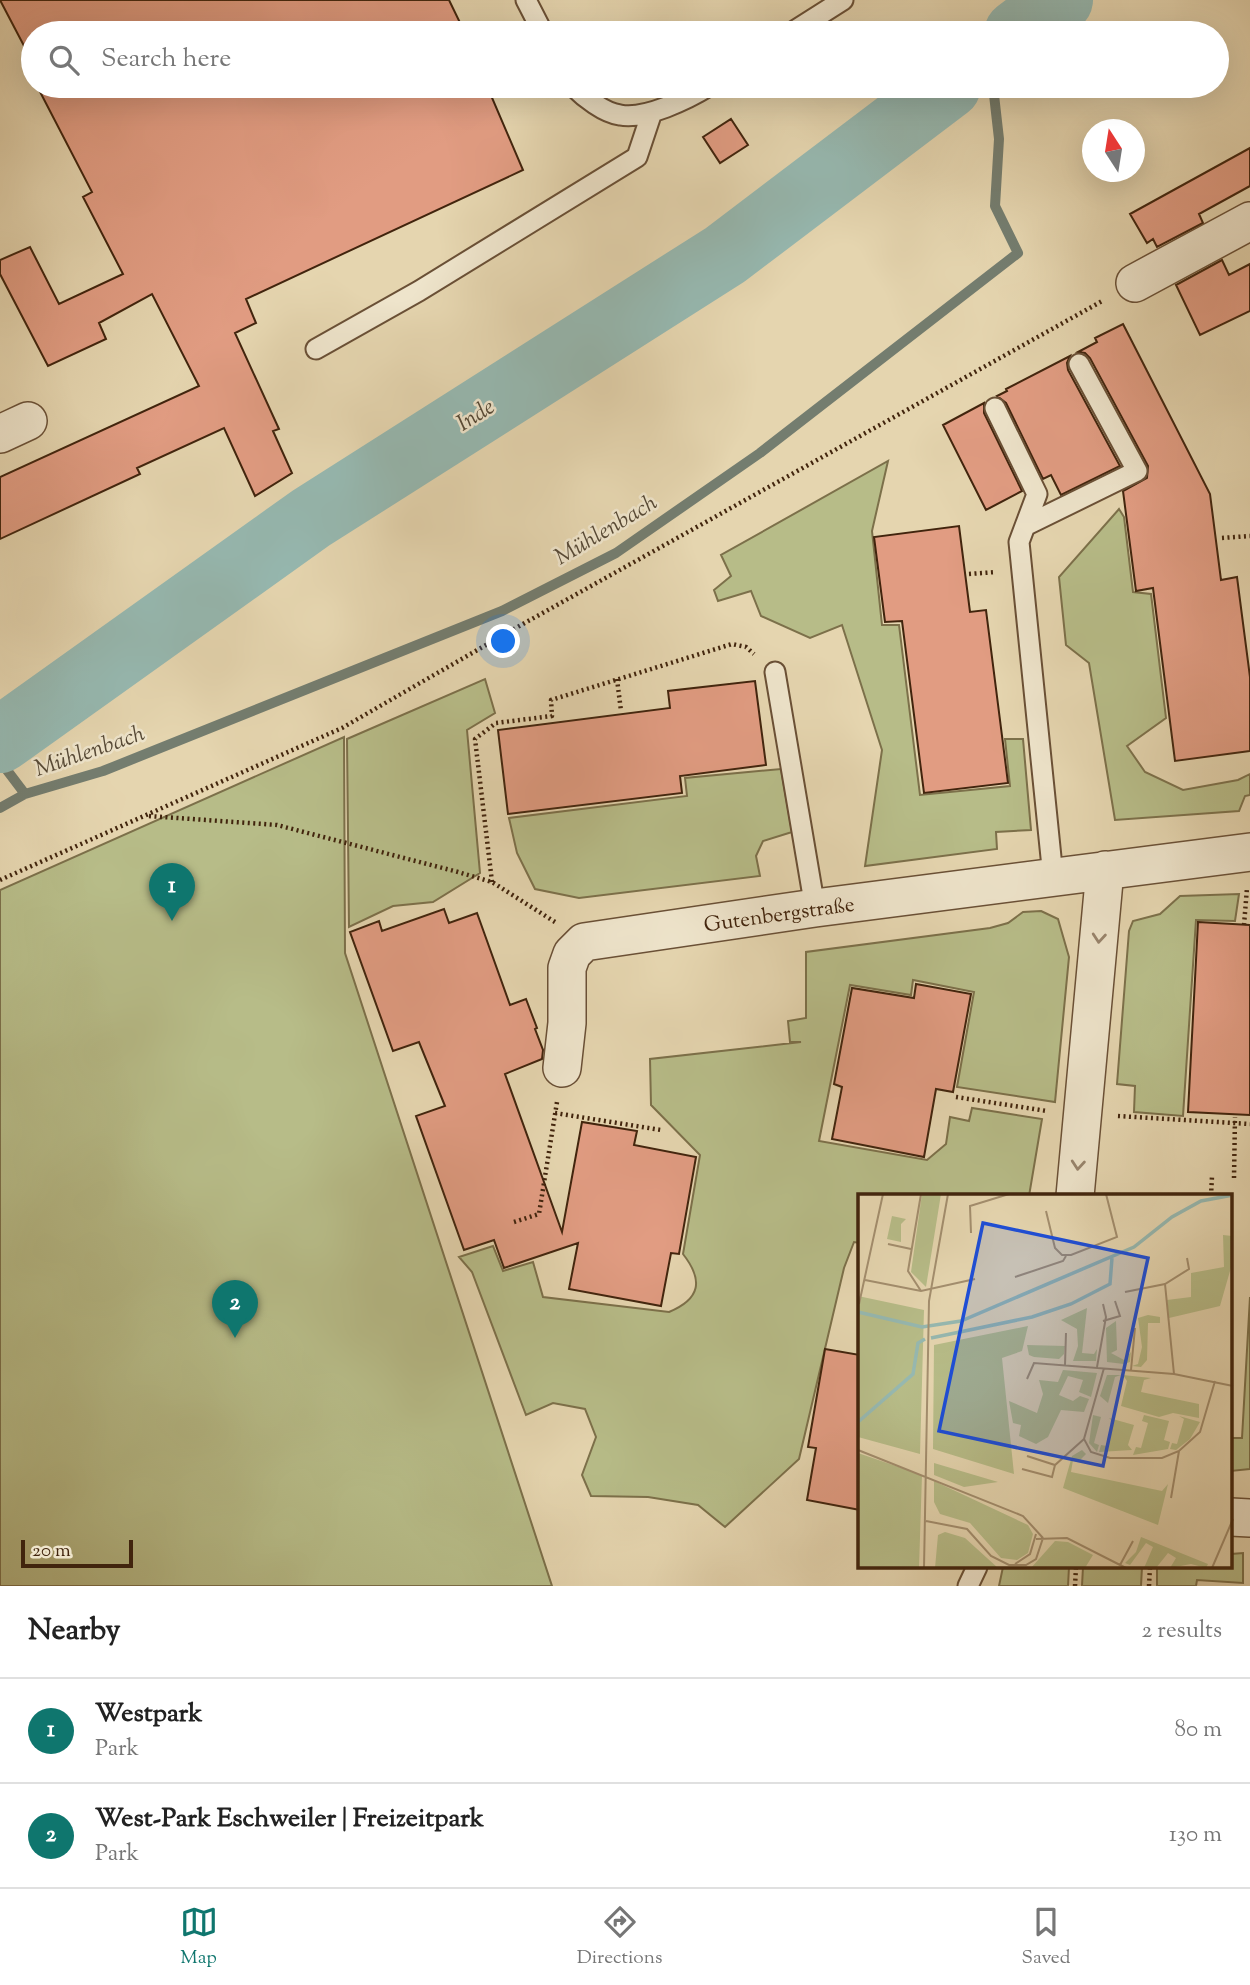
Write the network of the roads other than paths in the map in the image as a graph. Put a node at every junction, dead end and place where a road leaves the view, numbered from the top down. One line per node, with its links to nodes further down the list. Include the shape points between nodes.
1 (526, 0): 3 (lane)
2 (843, 0): 4 (lane)
3 (536, 21)
4 (810, 21)
5 (585, 98): 7 (lane, via 620,116)
6 (690, 98): 7 (lane)
7 (652, 112): 10 (lane, via 638,157)
8 (1250, 221): 9 (street)
9 (1135, 283)
10 (316, 349)
11 (1079, 364): 13 (lane, via 1137,471)
12 (995, 408): 13 (lane, via 1037,494)
13 (1026, 526): 17 (lane, via 1019,542)
14 (775, 672): 18 (lane)
15 (1249, 869): 16 (street, Gutenbergstraße)
16 (1105, 870): 17 (street, Gutenbergstraße); 20 (street, one-way to 20)
17 (1053, 877): 18 (street, Gutenbergstraße)
18 (815, 908): 19 (street, Gutenbergstraße, via 584,942 567,968)
19 (562, 1068)
20 (1076, 1194)
21 (1232, 1517): 22 (street)
22 (1250, 1518)
23 (977, 1568): 24 (lane)
24 (968, 1586)

